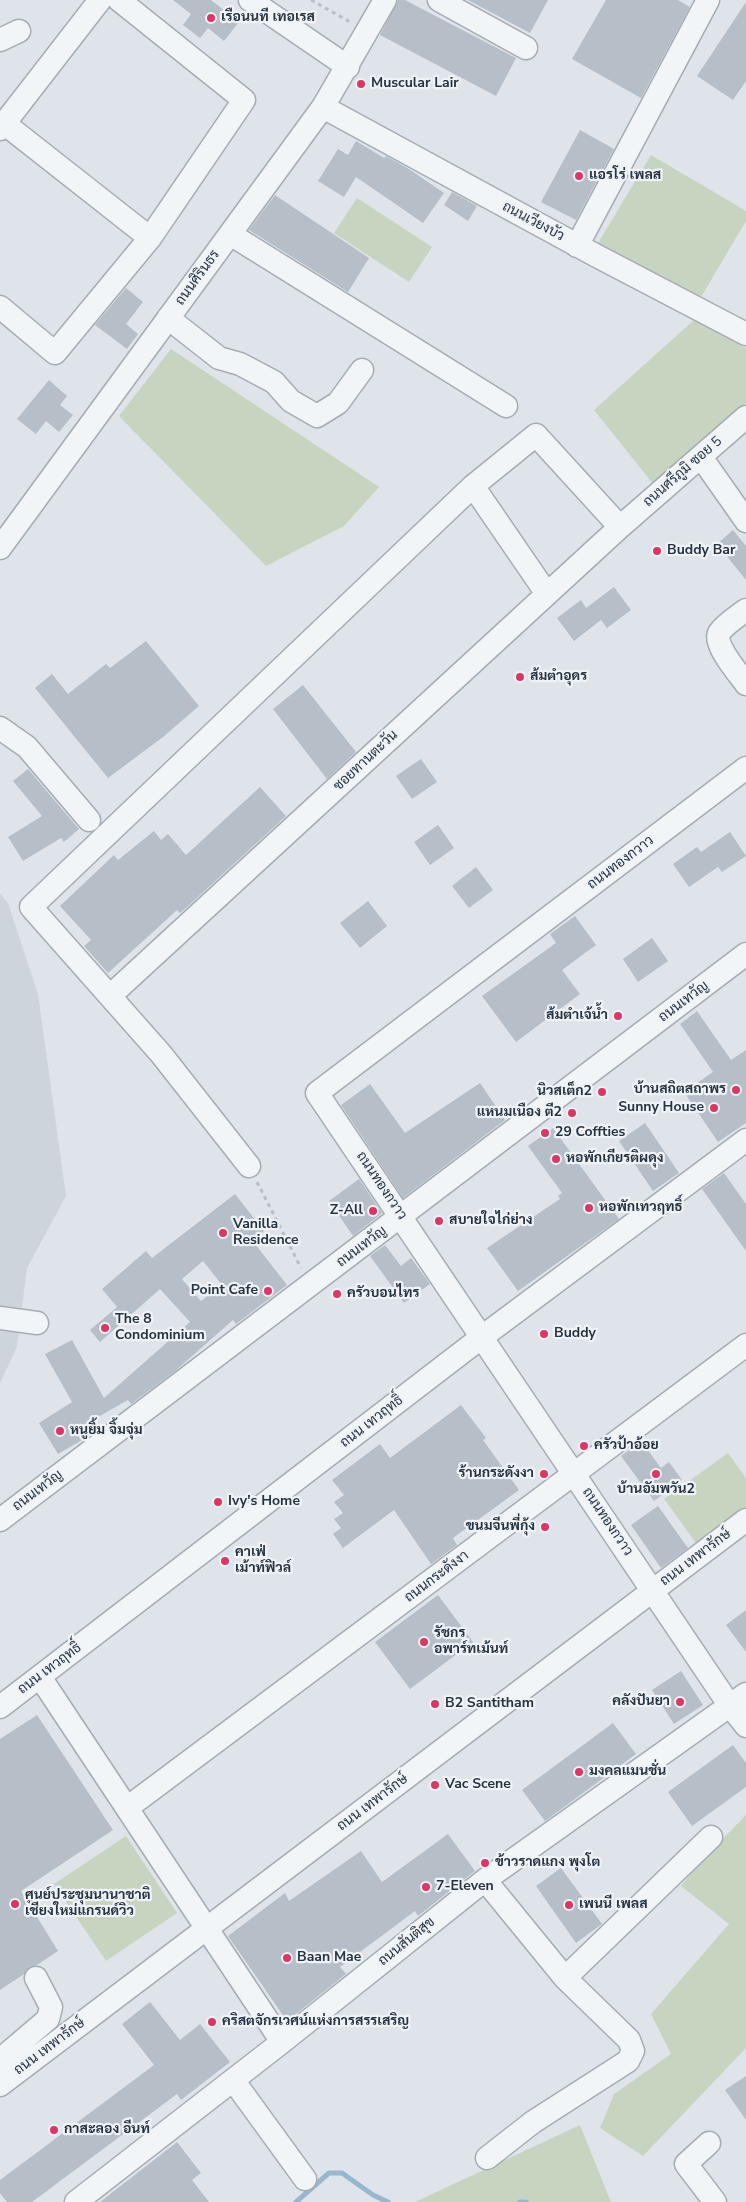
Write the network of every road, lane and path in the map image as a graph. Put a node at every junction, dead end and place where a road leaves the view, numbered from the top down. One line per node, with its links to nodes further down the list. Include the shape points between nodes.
1 (100, 0): 12 (street)
2 (119, 0): 14 (street, via 244,100)
3 (250, 0): 10 (street)
4 (311, 0): 8 (path)
5 (385, 0): 8 (street, ถนนศิรินธร)
6 (439, 0): 9 (street)
7 (708, 0): 15 (street)
8 (367, 32): 10 (street, ถนนศิรินธร)
9 (526, 48)
10 (348, 67): 11 (street, ถนนศิรินธร)
11 (323, 107): 13 (street, ถนนศิรินธร); 15 (street, ถนนเวียงบัว)
12 (3, 126): 14 (street)
13 (230, 234): 17 (street, ถนนศิรินธร); 20 (street)
14 (150, 238): 16 (street, via 55,353)
15 (577, 246): 18 (street, ถนนเวียงบัว)
16 (0, 307)
17 (168, 318): 19 (street, via 219,358 240,364 274,382 291,401 317,416 338,403); 26 (street, ถนนศิรินธร)
18 (746, 334)
19 (362, 370)
20 (506, 406)
21 (746, 417): 22 (street, ถนนศรีภูมิ ซอย 5)
22 (701, 457): 24 (street); 25 (street, ถนนศรีภูมิ ซอย 5)
23 (473, 486): 25 (street, via 536,435); 27 (street); 34 (street, via 31,907)
24 (746, 521)
25 (620, 527): 27 (street, ซอยทานตะวัน)
26 (0, 548)
27 (547, 594): 34 (street, ซอยทานตะวัน)
28 (746, 610): 29 (street, via 717,638 719,646)
29 (746, 684)
30 (0, 728): 32 (street, via 28,747)
31 (746, 768): 37 (street, ถนนทองกวาว, via 317,1093)
32 (89, 820)
33 (746, 954): 37 (street, ถนนเทวัญ)
34 (111, 996): 36 (street, via 162,1054)
35 (746, 1140): 41 (street, ถนน เทวฤทธิ์)
36 (249, 1166): 38 (path)
37 (401, 1217): 38 (street, ถนนเทวัญ); 41 (street, ถนนทองกวาว)
38 (310, 1286): 44 (street, ถนนเทวัญ)
39 (0, 1318): 40 (street)
40 (37, 1323)
41 (482, 1337): 43 (street, ถนนทองกวาว); 47 (street, ถนน เทวฤทธิ์)
42 (746, 1345): 43 (street, ถนนกระดังงา)
43 (574, 1474): 46 (street, ถนนทองกวาว); 51 (street, ถนนกระดังงา)
44 (0, 1520)
45 (746, 1520): 46 (street, ถนน เทพารักษ์)
46 (653, 1590): 48 (street, ถนนทองกวาว); 54 (street, ถนน เทพารักษ์)
47 (40, 1677): 49 (street, ถนน เทวฤทธิ์); 51 (street)
48 (738, 1700): 50 (street, ถนนทองกวาว); 53 (street, ถนนสันติสุข)
49 (0, 1707)
50 (746, 1726)
51 (127, 1808): 54 (street)
52 (711, 1837): 56 (street)
53 (485, 1880): 56 (street); 57 (street, ถนนสันติสุข)
54 (208, 1929): 57 (street); 60 (street, ถนน เทพารักษ์)
55 (36, 1978): 58 (street, via 51,2007 48,2019)
56 (565, 1978): 62 (street, via 629,2040 633,2051 628,2062 533,2122)
57 (282, 2042): 59 (street, ถนนสันติสุข)
58 (0, 2060)
59 (233, 2080): 63 (street); 64 (street, ถนนสันติสุข)
60 (0, 2085)
61 (709, 2143): 65 (street, via 686,2164)
62 (487, 2158)
63 (305, 2179)
64 (76, 2202)
65 (716, 2202)

